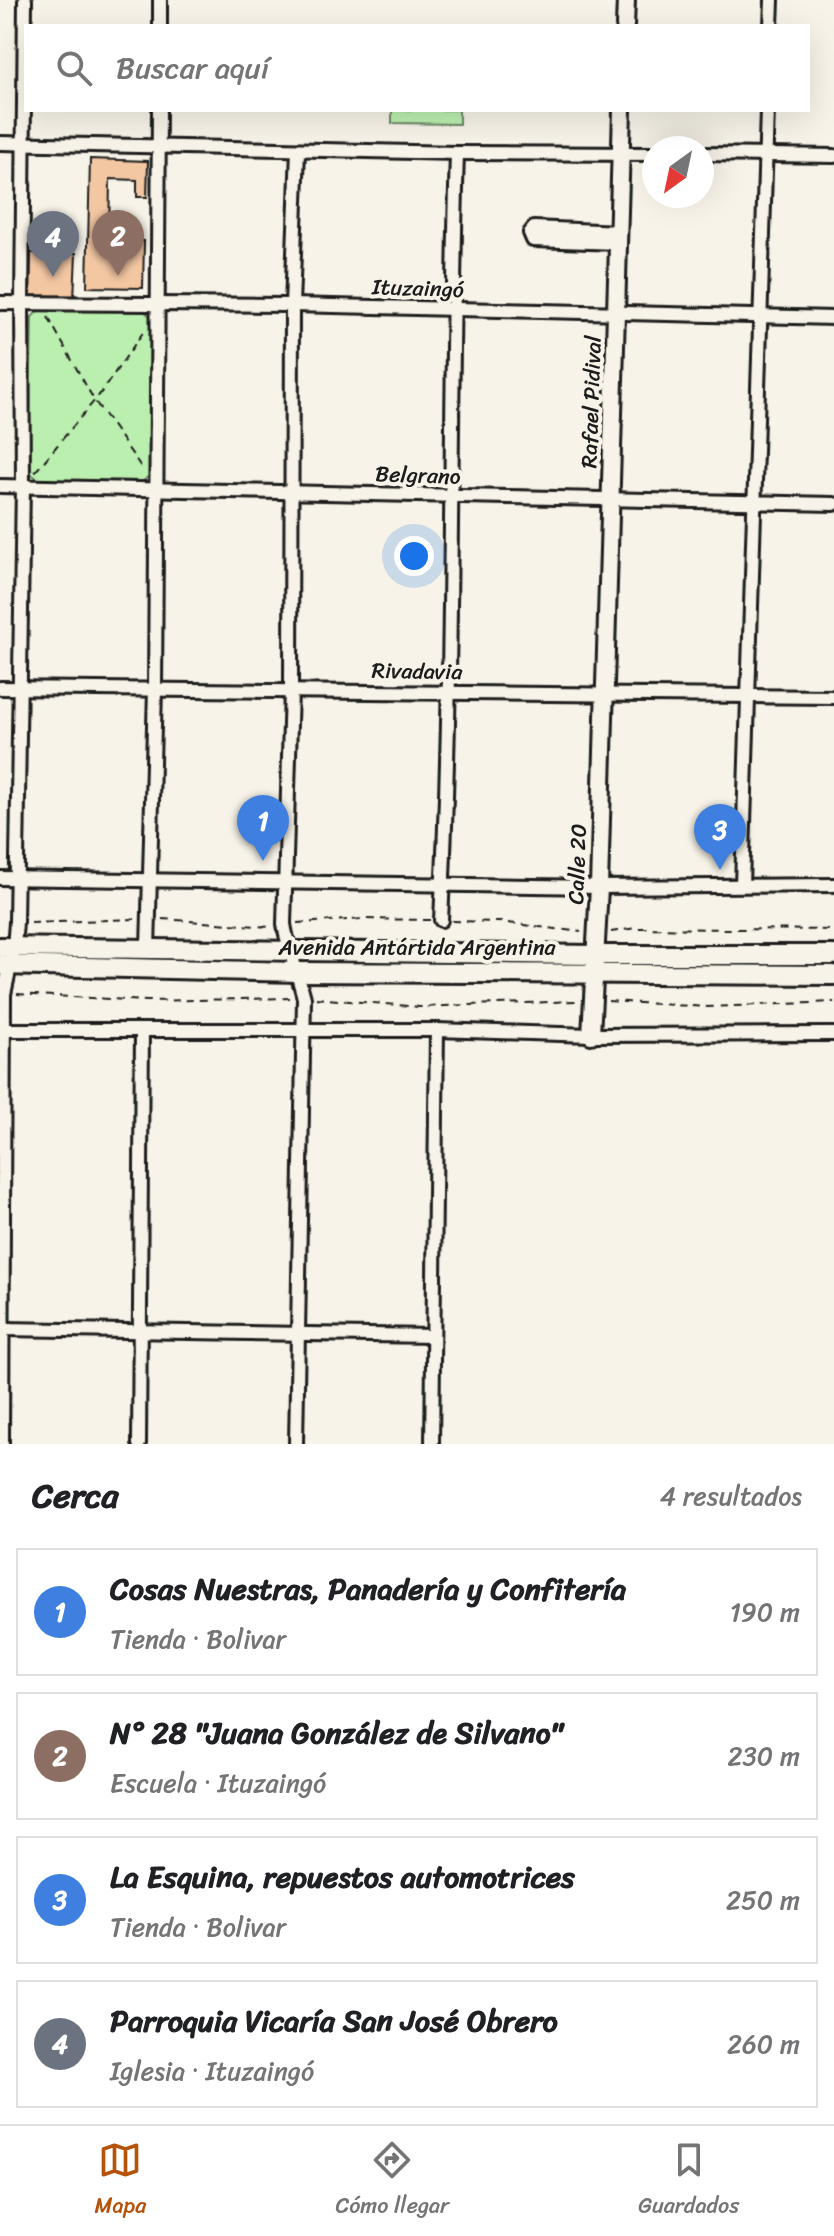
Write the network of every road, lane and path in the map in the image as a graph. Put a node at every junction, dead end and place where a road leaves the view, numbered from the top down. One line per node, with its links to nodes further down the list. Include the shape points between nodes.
1 (25, 0): 5 (street)
2 (160, 0): 6 (street)
3 (626, 0): 7 (street)
4 (772, 0): 8 (street)
5 (25, 24)
6 (160, 24)
7 (625, 24)
8 (771, 24)
9 (24, 72): 14 (street)
10 (159, 112): 15 (street)
11 (622, 112): 18 (street, Rafael Pidival)
12 (767, 112): 21 (street)
13 (0, 143): 14 (street)
14 (23, 144): 15 (street); 26 (street)
15 (158, 146): 16 (street); 28 (street)
16 (298, 150): 17 (street); 27 (street)
17 (457, 153): 18 (street); 29 (street)
18 (620, 154): 19 (street); 23 (street, Rafael Pidival)
19 (642, 154)
20 (714, 154): 21 (street)
21 (765, 154): 22 (street); 31 (street)
22 (834, 156)
23 (618, 238): 23 (street, via 534,228 530,233 533,240); 30 (street, Rafael Pidival)
24 (40, 302): 26 (street, Ituzaingó); 28 (street, Ituzaingó); 33 (path)
25 (0, 303): 26 (street, Ituzaingó)
26 (22, 303): 35 (street)
27 (292, 305): 28 (street, Ituzaingó); 29 (street, Ituzaingó); 37 (street)
28 (158, 307): 33 (path); 36 (street)
29 (452, 309): 30 (street, Ituzaingó); 38 (street)
30 (616, 315): 31 (street, Ituzaingó); 39 (street, Rafael Pidival)
31 (761, 316): 32 (street, Ituzaingó); 40 (street)
32 (834, 318)
33 (94, 400): 35 (path); 36 (path)
34 (0, 486): 35 (street, Belgrano)
35 (23, 486): 36 (street, Belgrano); 43 (street)
36 (156, 488): 37 (street, Belgrano); 44 (street)
37 (290, 492): 38 (street, Belgrano); 45 (street)
38 (451, 496): 39 (street, Belgrano); 46 (street)
39 (610, 501): 40 (street, Belgrano); 47 (street, Rafael Pidival)
40 (754, 503): 41 (street, Belgrano); 48 (street)
41 (834, 504)
42 (0, 688): 43 (street, Rivadavia)
43 (19, 688): 44 (street, Rivadavia); 51 (street)
44 (155, 689): 45 (street, Rivadavia); 52 (street)
45 (291, 690): 46 (street, Rivadavia); 53 (street)
46 (449, 692): 47 (street, Rivadavia); 54 (street)
47 (604, 695): 48 (street, Rivadavia); 57 (street, Calle 20)
48 (749, 695): 49 (street, Rivadavia); 55 (street)
49 (834, 697)
50 (0, 878): 51 (street)
51 (15, 878): 52 (street); 62 (street)
52 (151, 880): 53 (street); 59 (street)
53 (285, 881): 54 (street); 60 (street)
54 (443, 884): 57 (street); 58 (street)
55 (742, 885): 56 (street); 57 (street)
56 (834, 885)
57 (599, 887): 63 (street, Calle 20)
58 (441, 920)
59 (148, 949): 60 (main road, Avenida Antártida Argentina); 62 (main road, Avenida Antártida Argentina)
60 (288, 950): 63 (main road, Avenida Antártida Argentina); 64 (street)
61 (834, 955): 63 (main road, Avenida Antártida Argentina)
62 (6, 956): 64 (main road, Avenida Antártida Argentina); 70 (street)
63 (594, 964): 64 (main road, Avenida Antártida Argentina); 65 (main road, Avenida Antártida Argentina); 68 (street, Calle 20)
64 (298, 972): 67 (street)
65 (834, 975)
66 (14, 994): 67 (path, via 147,1001)
67 (304, 998): 68 (path, via 419,1007); 72 (street)
68 (593, 1000): 69 (path, via 708,1007); 75 (street, Calle 20)
69 (834, 1002)
70 (2, 1030): 71 (street); 76 (street)
71 (142, 1030): 72 (street); 77 (street)
72 (304, 1030): 73 (street); 78 (street)
73 (437, 1030): 75 (street); 79 (street)
74 (834, 1034): 75 (street)
75 (591, 1035)
76 (3, 1329): 77 (street); 80 (street)
77 (140, 1329): 78 (street); 82 (street)
78 (296, 1332): 79 (street); 83 (street)
79 (433, 1336): 84 (street)
80 (1, 1422): 81 (street)
81 (2, 1444)
82 (139, 1444)
83 (296, 1444)
84 (432, 1444)

